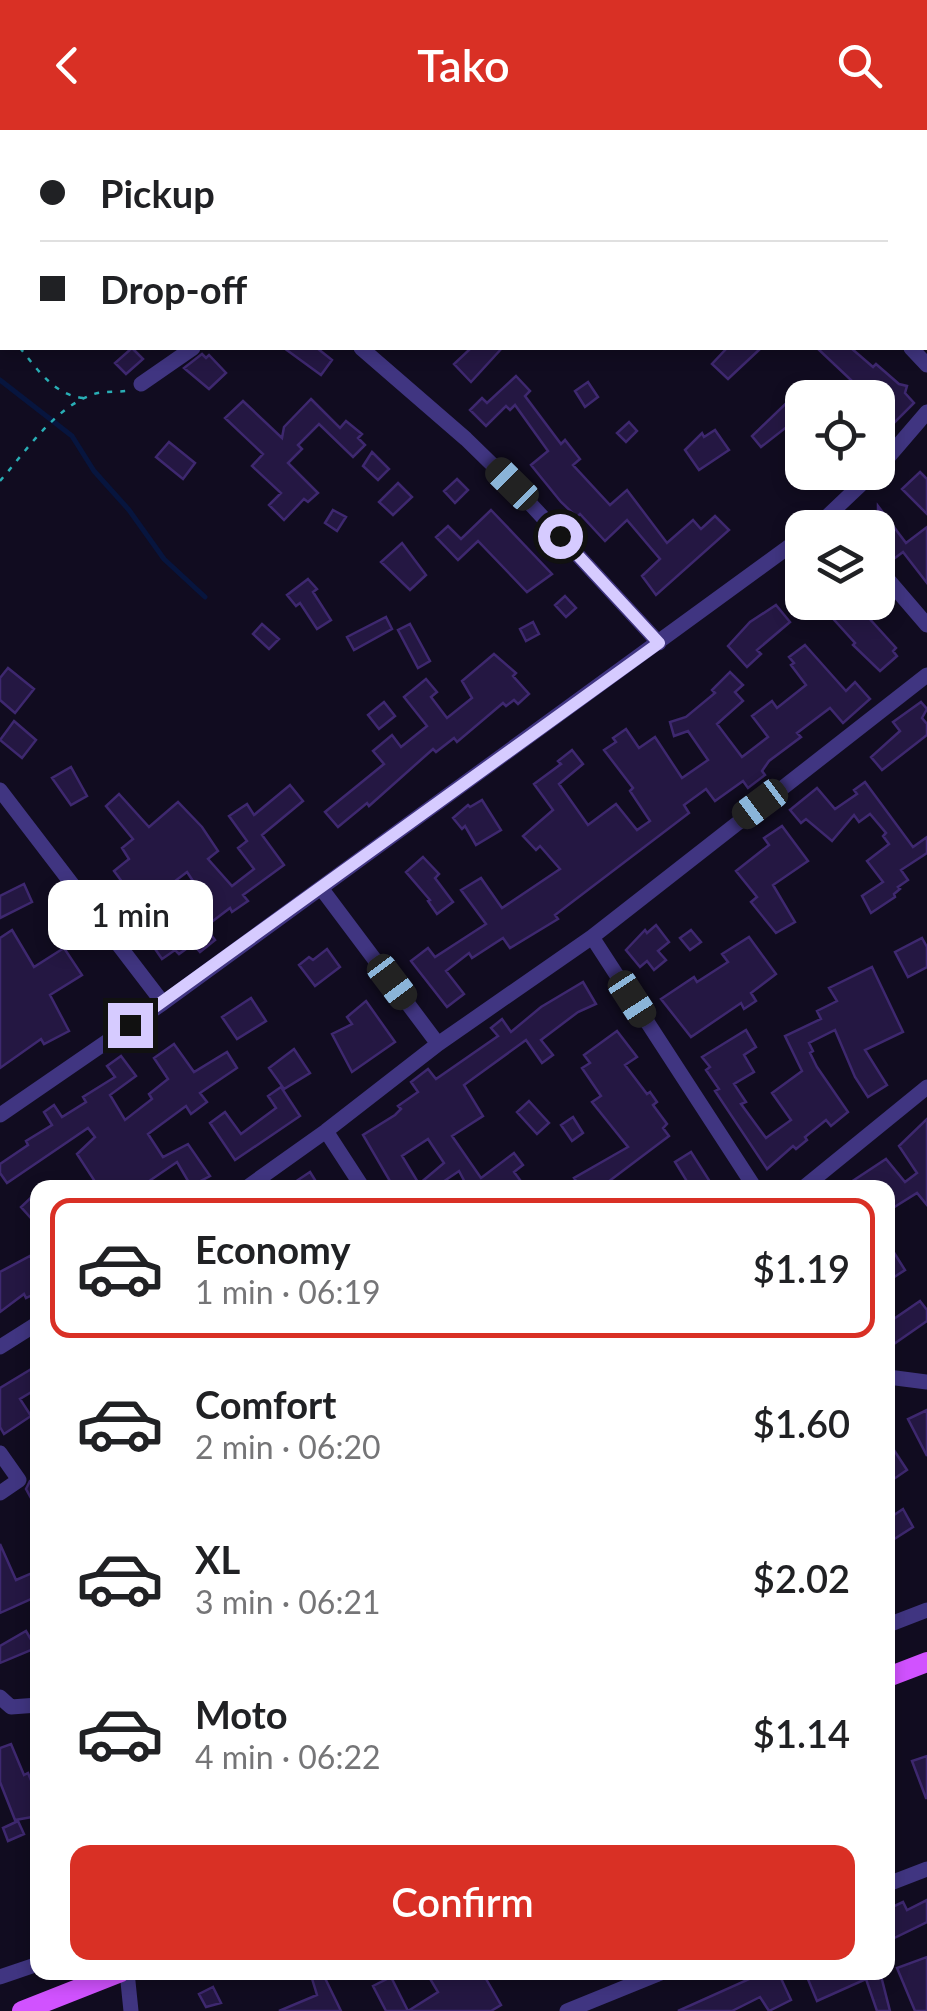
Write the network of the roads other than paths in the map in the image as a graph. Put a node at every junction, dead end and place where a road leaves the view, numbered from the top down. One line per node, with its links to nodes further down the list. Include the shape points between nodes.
1 (190, 350): 3 (street)
2 (363, 350): 11 (street, via 500,472)
3 (141, 384)
4 (927, 412): 5 (street)
5 (895, 449)
6 (861, 490): 7 (street)
7 (846, 510)
8 (785, 549): 11 (street)
9 (895, 588): 10 (street)
10 (927, 625)
11 (659, 643): 14 (street)
12 (924, 685): 15 (street)
13 (0, 790): 16 (street)
14 (321, 888): 16 (street); 17 (street)
15 (592, 936): 17 (street); 23 (street)
16 (162, 1003): 19 (street)
17 (438, 1044): 20 (street)
18 (927, 1087): 24 (street)
19 (0, 1115)
20 (326, 1131): 21 (street); 22 (street)
21 (257, 1180)
22 (358, 1180)
23 (750, 1180)
24 (813, 1180)
25 (30, 1330): 26 (street)
26 (0, 1347)
27 (895, 1378): 28 (street)
28 (927, 1382)
29 (0, 1453): 30 (street, via 19,1480)
30 (0, 1493)
31 (927, 1610): 32 (street)
32 (895, 1622)
33 (927, 1662): 34 (main road)
34 (895, 1674)
35 (0, 1698): 36 (street, via 12,1707)
36 (30, 1706)
37 (927, 1869): 38 (street)
38 (895, 1881)
39 (30, 1967): 40 (street)
40 (0, 1977)
41 (103, 1980): 44 (main road)
42 (125, 1980): 45 (street)
43 (643, 1980): 46 (street)
44 (22, 2011)
45 (131, 2011)
46 (567, 2011)

